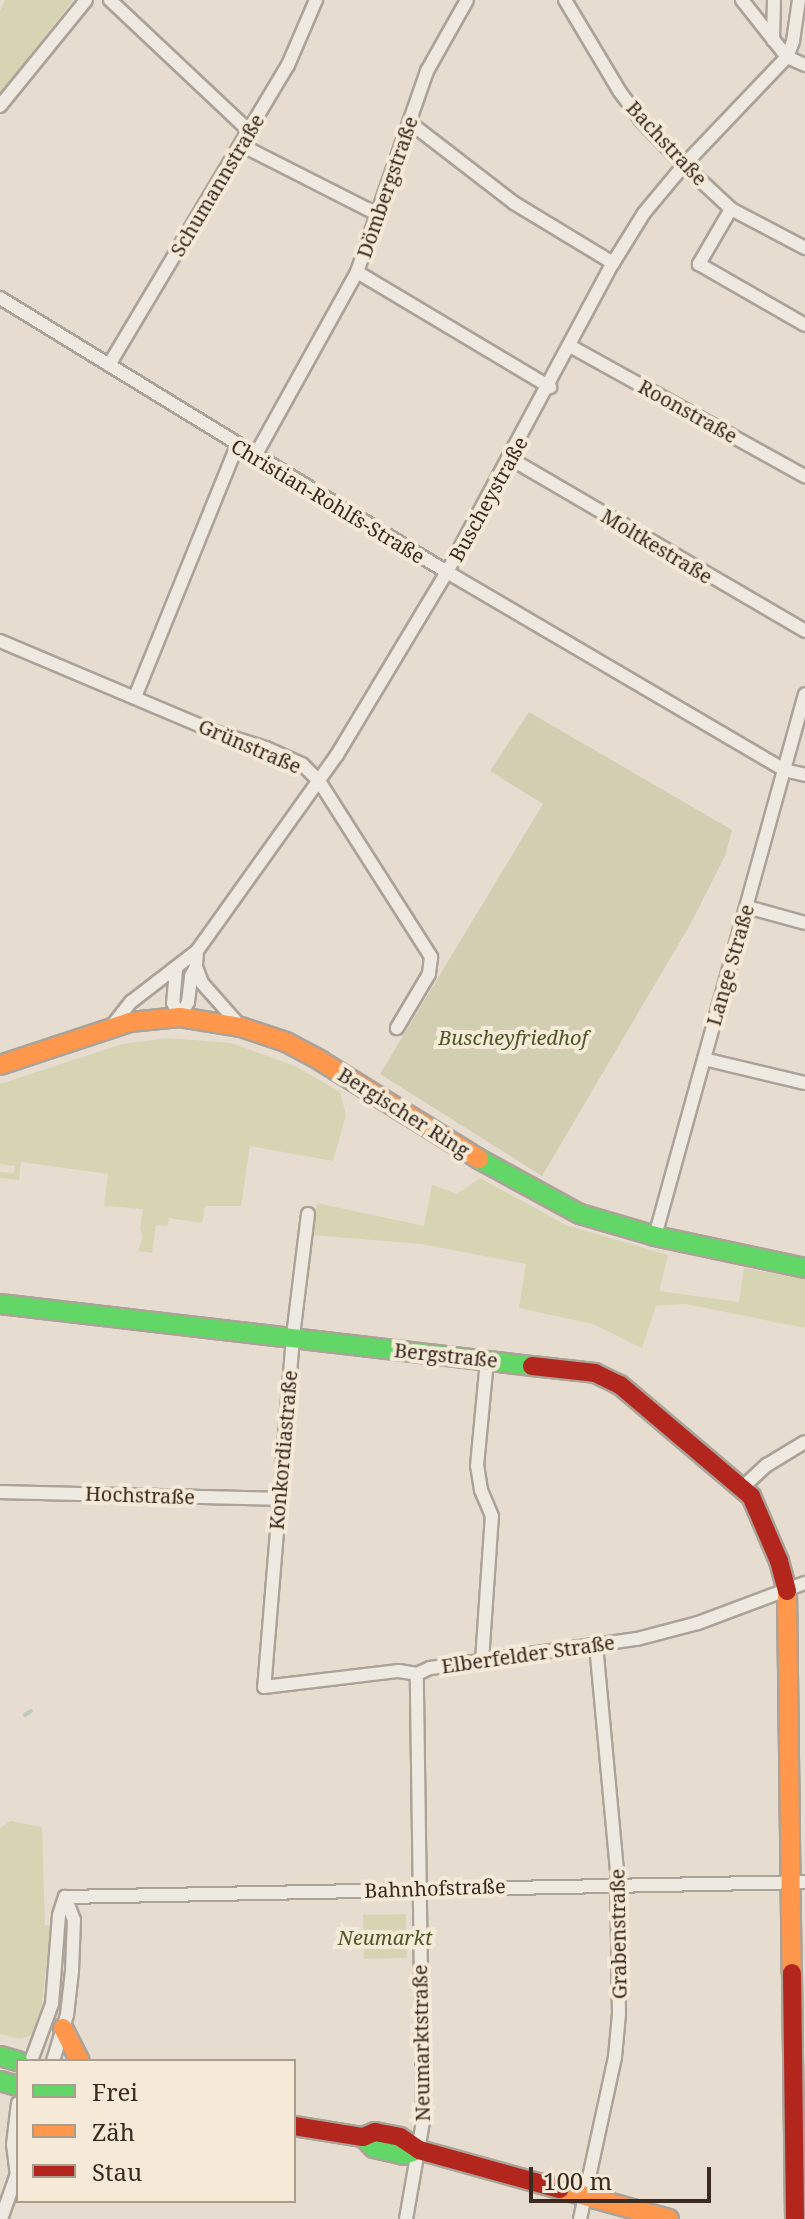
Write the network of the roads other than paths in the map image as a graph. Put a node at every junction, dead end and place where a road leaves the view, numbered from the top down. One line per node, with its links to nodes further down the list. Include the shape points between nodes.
1 (86, 0): 12 (street)
2 (110, 0): 14 (street)
3 (316, 0): 14 (street, Schumannstraße, via 288,65)
4 (467, 0): 13 (street, Dömbergstraße, via 427,71)
5 (565, 0): 16 (street, Bachstraße, via 620,92)
6 (742, 0): 9 (street)
7 (774, 0): 9 (street)
8 (799, 0): 10 (street)
9 (773, 40): 10 (street)
10 (787, 57): 11 (street); 16 (street, Buscheystraße)
11 (805, 65)
12 (0, 106)
13 (409, 122): 18 (street, Dömbergstraße); 20 (street, via 514,203)
14 (249, 131): 15 (street, Schumannstraße)
15 (241, 145): 18 (street); 25 (street, Schumannstraße)
16 (684, 165): 17 (street, Bachstraße); 20 (street, Buscheystraße, via 644,213)
17 (731, 209): 19 (street, Bachstraße); 23 (street, via 699,264)
18 (379, 215): 21 (street, Dömbergstraße)
19 (805, 248)
20 (613, 263): 24 (street, Buscheystraße)
21 (357, 272): 26 (street); 28 (street, Dömbergstraße)
22 (0, 298): 25 (street, Christian-Rohlfs-Straße)
23 (805, 325)
24 (570, 346): 26 (street, Buscheystraße); 30 (street, Roonstraße)
25 (109, 365): 27 (street, Christian-Rohlfs-Straße)
26 (550, 387): 29 (street, Buscheystraße)
27 (237, 446): 28 (street, Christian-Rohlfs-Straße); 35 (street)
28 (255, 456): 31 (street, Christian-Rohlfs-Straße)
29 (511, 459): 31 (street, Buscheystraße); 32 (street, Moltkestraße)
30 (805, 476)
31 (447, 572): 36 (street, Christian-Rohlfs-Straße); 38 (street, Buscheystraße)
32 (805, 631)
33 (0, 641): 35 (street, Grünstraße)
34 (805, 694): 36 (street, Lange Straße)
35 (135, 697): 38 (street, Grünstraße, via 302,764)
36 (784, 770): 37 (street, Christian-Rohlfs-Straße); 39 (street, Lange Straße)
37 (805, 775)
38 (319, 781): 41 (street, Buscheystraße); 47 (street, Grünstraße, via 431,957 429,974)
39 (747, 907): 40 (street); 48 (street, Lange Straße)
40 (805, 923)
41 (197, 951): 42 (street); 43 (street, Buscheystraße)
42 (196, 967): 44 (street); 46 (street, via 209,994)
43 (176, 970): 44 (street, via 173,1003); 45 (street, Buscheystraße, via 131,1002)
44 (180, 1017): 45 (street, Bergischer Ring); 46 (street, Bergischer Ring)
45 (112, 1027): 49 (street, Bergischer Ring)
46 (241, 1027): 52 (street, Bergischer Ring, via 321,1061 554,1202)
47 (397, 1028)
48 (704, 1059): 50 (street); 52 (street, Lange Straße)
49 (0, 1065)
50 (805, 1083)
51 (308, 1214): 55 (street, Konkordiastraße)
52 (655, 1236): 53 (street, Bergischer Ring)
53 (805, 1268)
54 (0, 1304): 55 (street, Bergstraße)
55 (293, 1337): 56 (street, Bergstraße); 60 (street, Konkordiastraße)
56 (487, 1360): 58 (street, Bergstraße, via 567,1368 608,1379); 64 (street, via 477,1466 492,1516)
57 (805, 1442): 58 (street)
58 (743, 1487): 62 (street, Bergstraße)
59 (0, 1492): 60 (street, Hochstraße)
60 (279, 1499): 66 (street, Konkordiastraße)
61 (805, 1573): 62 (street, Elberfelder Straße)
62 (796, 1586): 63 (street, Elberfelder Straße, via 698,1623); 67 (street, Bergstraße)
63 (596, 1646): 64 (street, Elberfelder Straße); 69 (street, Grabenstraße)
64 (482, 1661): 65 (street, Elberfelder Straße)
65 (417, 1674): 66 (street, Elberfelder Straße, via 399,1671); 70 (street, Neumarktstraße)
66 (264, 1687)
67 (796, 1702): 68 (street, Bergstraße)
68 (798, 1882): 69 (street, Bahnhofstraße); 76 (street, Bergstraße)
69 (618, 1885): 70 (street, Bahnhofstraße); 82 (street, Grabenstraße, via 617,2041)
70 (418, 1889): 71 (street, Bahnhofstraße); 79 (street, Neumarktstraße, via 423,2122)
71 (65, 1897): 72 (street, via 73,1913 74,1947); 73 (street, via 52,2004)
72 (63, 2028): 74 (street); 75 (street)
73 (32, 2059)
74 (54, 2059)
75 (79, 2059)
76 (799, 2084): 87 (street, Bergstraße)
77 (16, 2120): 80 (street, via 12,2155)
78 (296, 2126): 79 (street, via 363,2137 374,2148 404,2155)
79 (419, 2150): 82 (street); 84 (street, Neumarktstraße)
80 (16, 2169)
81 (16, 2176): 83 (street)
82 (587, 2197): 85 (street, Grabenstraße); 86 (street)
83 (1, 2219)
84 (406, 2219)
85 (580, 2219)
86 (669, 2219)
87 (795, 2219)

